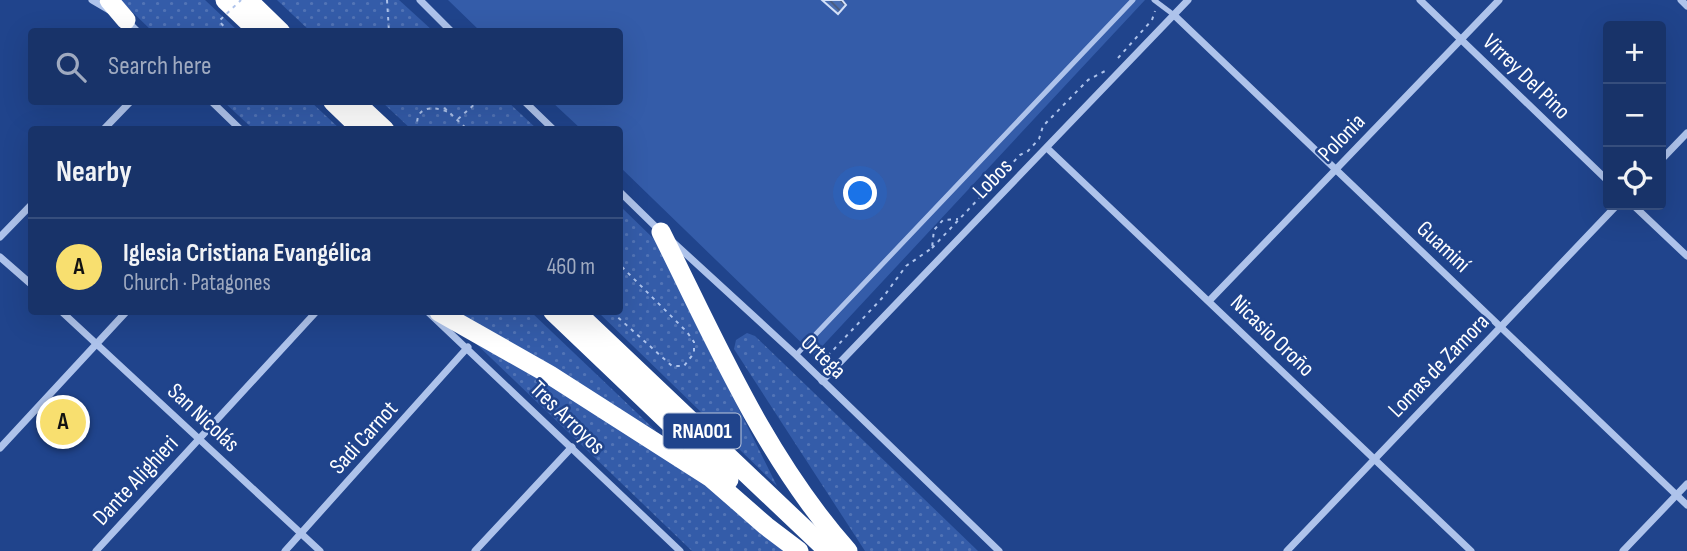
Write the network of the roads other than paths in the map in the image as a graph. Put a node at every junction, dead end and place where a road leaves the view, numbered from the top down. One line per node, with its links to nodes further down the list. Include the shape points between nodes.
1 (92, 0): 14 (street)
2 (109, 0): 14 (highway)
3 (225, 0): 15 (highway)
4 (248, 0): 16 (highway)
5 (420, 0): 17 (street)
6 (1133, 0): 54 (lane)
7 (1154, 0): 13 (lane)
8 (1188, 0): 13 (street, Lobos)
9 (1420, 0): 18 (street, Virrey Del Pino)
10 (1499, 0): 18 (street, Polonia)
11 (1681, 0): 12 (street)
12 (1687, 6)
13 (1174, 15): 30 (street, Lobos); 32 (street, Guaminí)
14 (132, 26)
15 (255, 28)
16 (277, 28)
17 (448, 28)
18 (1461, 39): 32 (street, Polonia); 33 (street, Virrey Del Pino)
19 (127, 105): 24 (street)
20 (215, 105): 25 (street)
21 (336, 105): 26 (highway)
22 (358, 105): 27 (highway)
23 (528, 105): 28 (street)
24 (107, 126)
25 (238, 126)
26 (358, 126)
27 (381, 126)
28 (550, 126)
29 (1687, 133): 31 (street)
30 (1047, 148): 43 (street, Nicasio Oroño); 55 (street, Lobos)
31 (1666, 155)
32 (1335, 171): 43 (street, Polonia); 51 (street, Guaminí)
33 (1603, 176)
34 (623, 195): 38 (street, Ortega)
35 (28, 208): 39 (street)
36 (1612, 210): 51 (street, Lomas de Zamora)
37 (1638, 210): 40 (street)
38 (662, 232): 54 (street, Ortega); 73 (highway, via 768,443)
39 (0, 237)
40 (1687, 256)
41 (0, 257): 42 (street)
42 (28, 282)
43 (1209, 301): 59 (street, Nicasio Oroño)
44 (66, 315): 52 (street, San Nicolás)
45 (123, 315): 52 (street)
46 (313, 315): 56 (street, Dante Alighieri)
47 (431, 315): 53 (street, Tres Arroyos)
48 (444, 315): 71 (highway, via 550,374 711,478)
49 (556, 315): 71 (highway, RNA001)
50 (579, 315): 72 (highway, RNA001)
51 (1501, 327): 59 (street, Lomas de Zamora); 61 (street, Guaminí)
52 (97, 342): 56 (street, San Nicolás); 58 (street)
53 (468, 347): 57 (street, Tres Arroyos); 63 (street, Sadi Carnot)
54 (796, 355): 55 (street, Ortega)
55 (822, 381): 74 (street, Ortega)
56 (198, 439): 63 (street, San Nicolás); 65 (street, Dante Alighieri)
57 (572, 447): 64 (street, Tres Arroyos); 68 (street)
58 (0, 448)
59 (1374, 459): 75 (street, Lomas de Zamora); 76 (street, Nicasio Oroño)
60 (1687, 484): 61 (street)
61 (1676, 495): 62 (street, Guaminí); 77 (street)
62 (1687, 505)
63 (301, 534): 66 (street, Sadi Carnot); 67 (street, San Nicolás)
64 (671, 542): 69 (street); 70 (street, Tres Arroyos)
65 (96, 551)
66 (285, 551)
67 (320, 551)
68 (475, 551)
69 (663, 551)
70 (680, 551)
71 (801, 551)
72 (828, 551)
73 (848, 551)
74 (999, 551)
75 (1287, 551)
76 (1471, 551)
77 (1623, 551)

